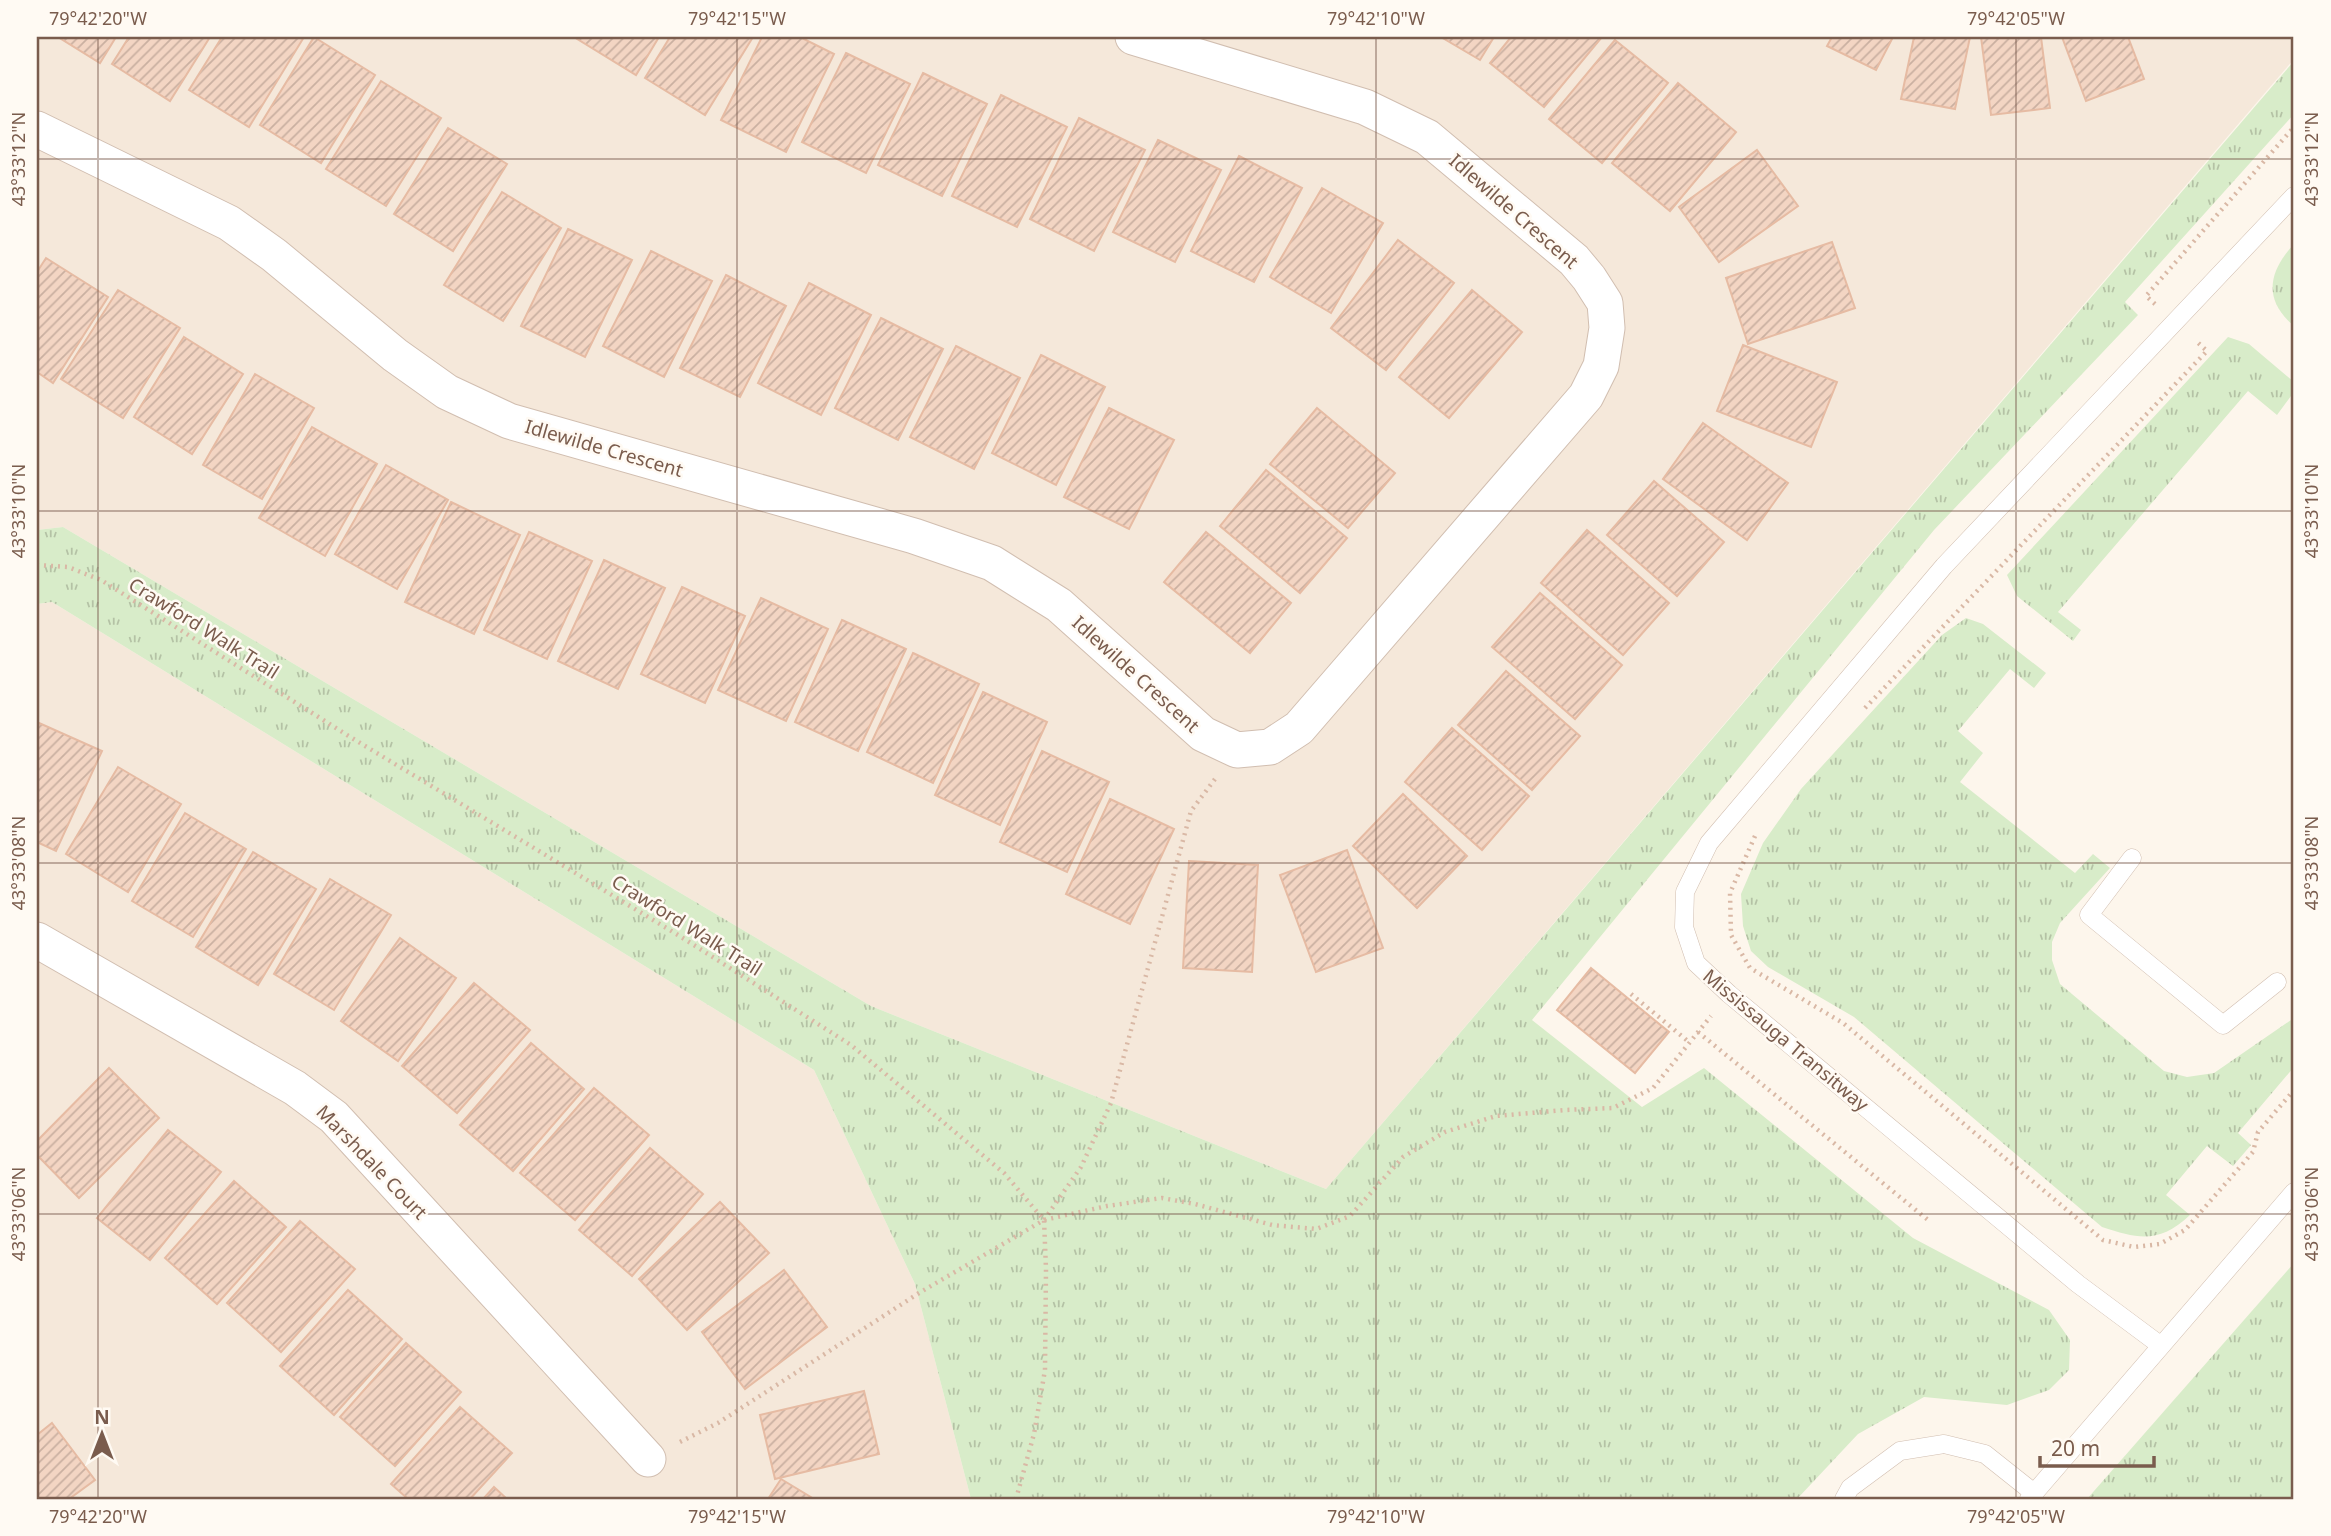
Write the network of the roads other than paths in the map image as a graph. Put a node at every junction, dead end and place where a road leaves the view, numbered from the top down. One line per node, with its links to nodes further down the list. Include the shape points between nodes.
1 (1133, 37): 2 (street, Idlewilde Crescent, via 1365,107 1427,137 1574,260 1605,303 1607,328 1601,366 1586,396 1299,729 1270,747 1237,750 1203,734 1059,605 992,563 914,536 509,421 447,392 229,223)
2 (37, 129)
3 (2294, 196): 8 (lane, Mississauga Transitway, via 1944,566 1710,843 1685,892 1684,927 1696,963 2078,1284)
4 (2132, 858): 6 (lane, via 2089,915 2223,1025)
5 (37, 940): 9 (street, Marshdale Court, via 295,1088 334,1117)
6 (2277, 982)
7 (2294, 1192): 8 (lane)
8 (2160, 1345): 10 (lane)
9 (648, 1459)
10 (2031, 1496): 11 (lane, via 1985,1454 1944,1444 1900,1451 1850,1488)
11 (1844, 1499)

